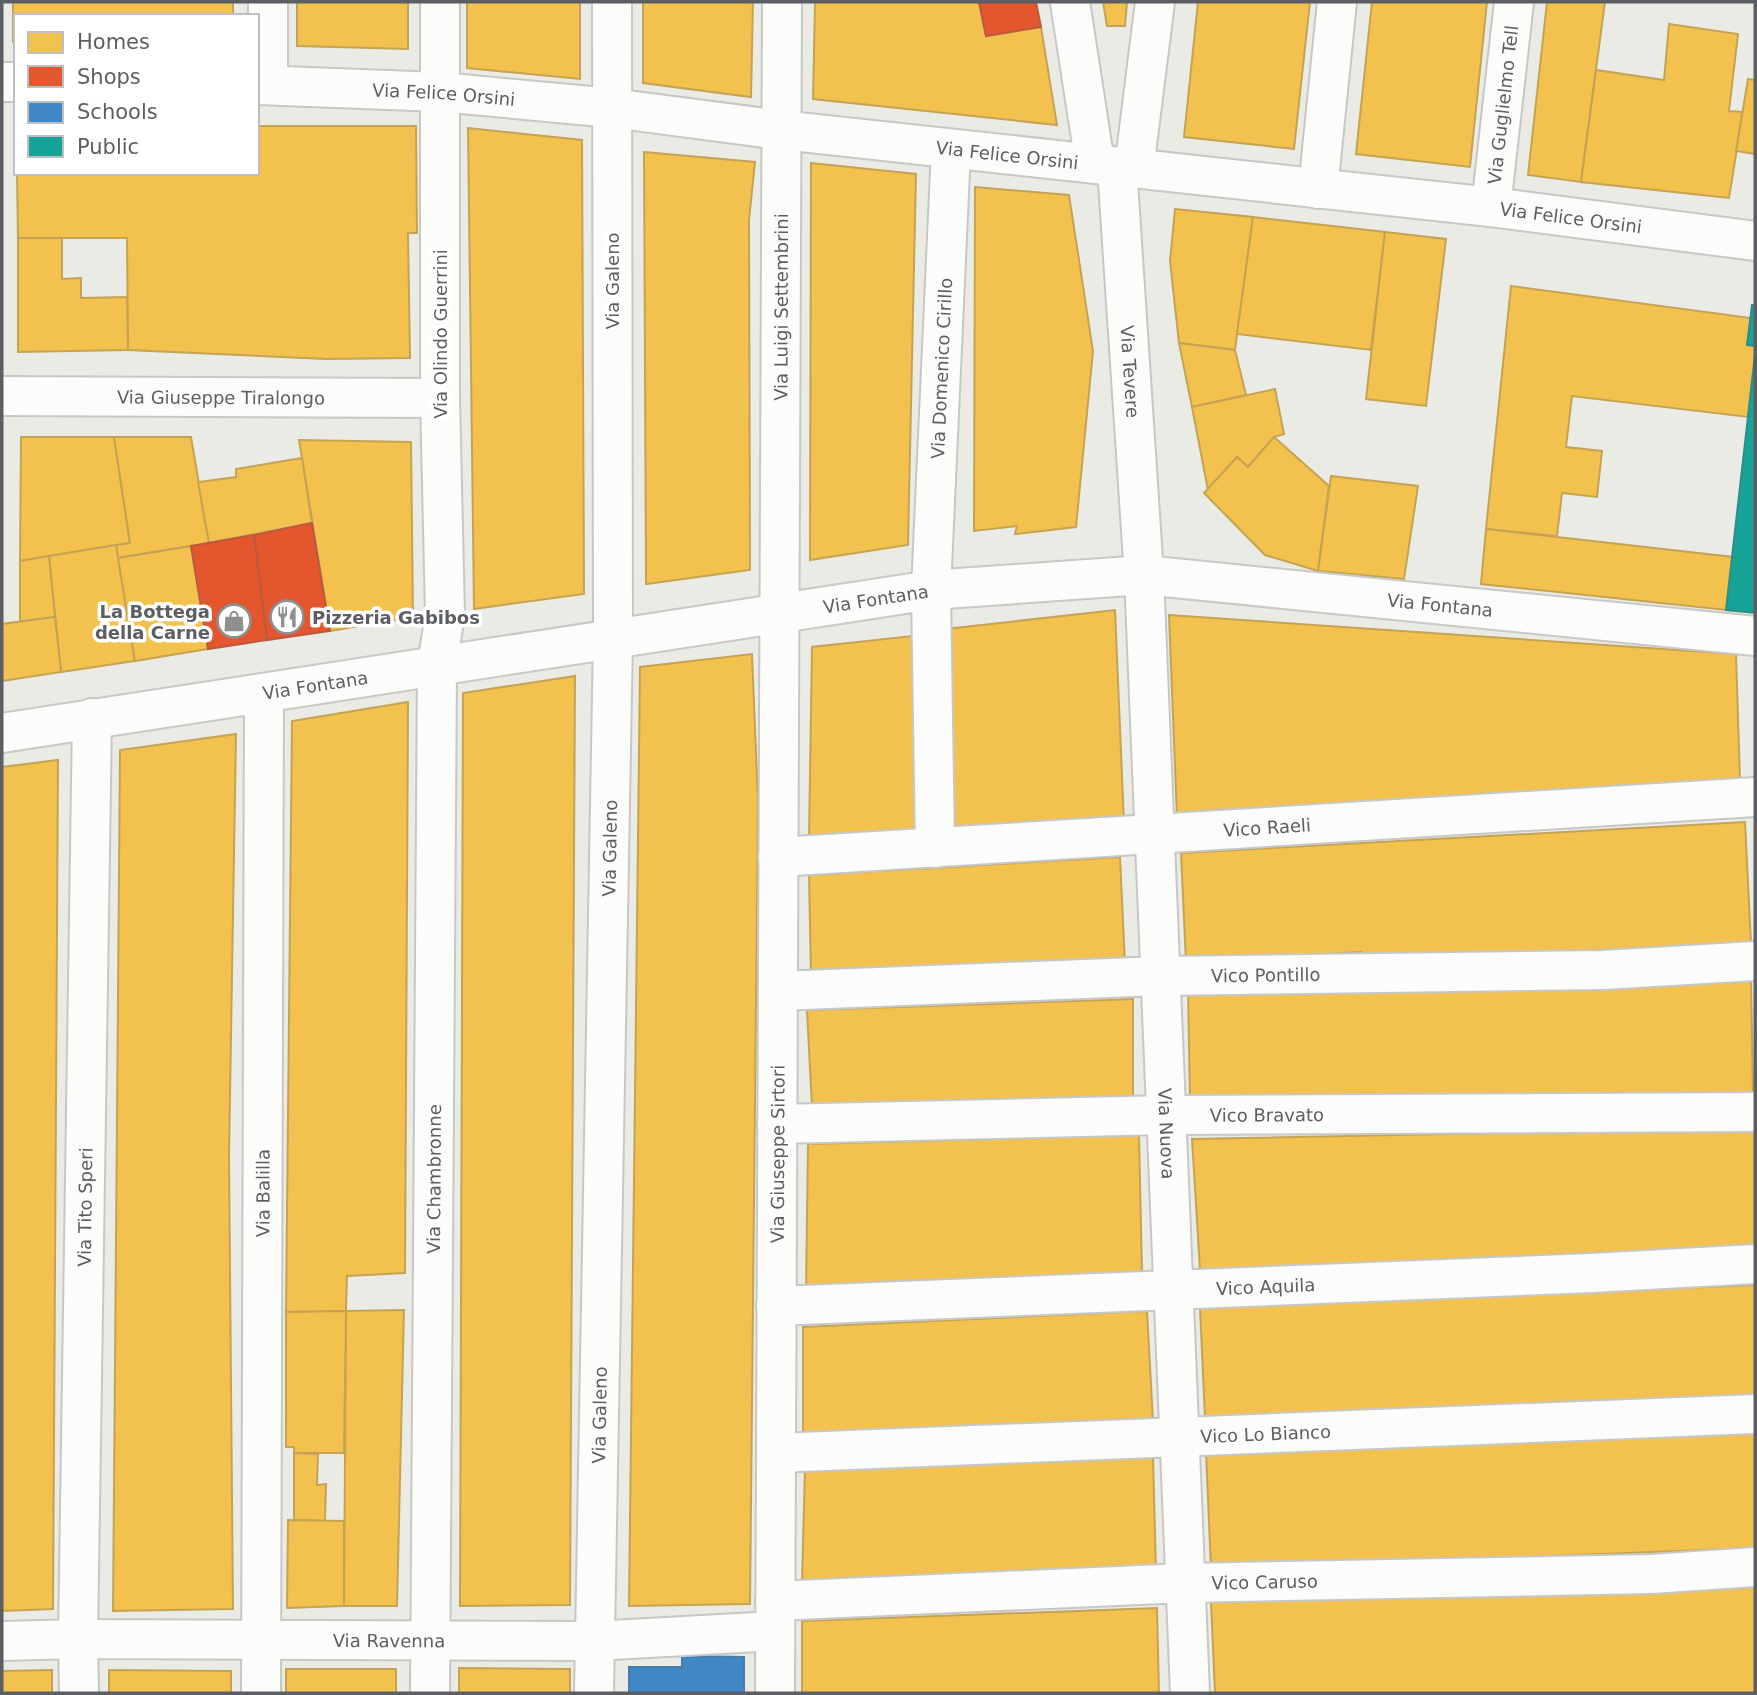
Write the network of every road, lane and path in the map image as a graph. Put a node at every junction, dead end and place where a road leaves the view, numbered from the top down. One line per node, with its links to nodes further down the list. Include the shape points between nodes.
1 (268, 2): 9 (street)
2 (440, 2): 10 (street, Via Olindo Guerrini)
3 (612, 2): 11 (street, Via Galeno)
4 (782, 2): 12 (street, Via Luigi Settembrini)
5 (1070, 2): 14 (street)
6 (1155, 2): 14 (street)
7 (1337, 2): 15 (street)
8 (1514, 2): 16 (street, Via Guglielmo Tell)
9 (263, 85): 10 (street, Via Felice Orsini)
10 (440, 92): 11 (street, Via Felice Orsini); 19 (street, Via Olindo Guerrini)
11 (612, 108): 12 (street, Via Felice Orsini); 24 (street, Via Galeno)
12 (781, 130): 13 (street, Via Felice Orsini); 22 (street, Via Luigi Settembrini)
13 (951, 149): 14 (street, Via Felice Orsini); 21 (street, Via Domenico Cirillo)
14 (1115, 167): 15 (street, Via Felice Orsini); 20 (street, Via Tevere)
15 (1318, 189): 16 (street, Via Felice Orsini)
16 (1491, 207): 17 (street, Via Felice Orsini)
17 (1755, 241)
18 (2, 396): 19 (street, Via Giuseppe Tiralongo)
19 (440, 398): 25 (street, Via Olindo Guerrini, via 445,615)
20 (1144, 575): 21 (street, Via Fontana); 23 (street, Via Fontana); 30 (street, Via Nuova)
21 (931, 590): 22 (street, Via Fontana); 31 (street, Via Domenico Cirillo)
22 (780, 613): 24 (street, Via Fontana); 32 (street, Via Giuseppe Sirtori)
23 (1755, 636)
24 (613, 638): 25 (street, Via Fontana); 52 (street, Via Galeno)
25 (437, 666): 26 (street, Via Fontana); 51 (street, Via Chambronne)
26 (264, 693): 27 (street, Via Fontana); 49 (street, Via Balilla)
27 (92, 718): 28 (street, Via Fontana); 48 (street, Via Tito Speri)
28 (2, 733)
29 (1755, 797): 30 (street, Vico Raeli)
30 (1155, 834): 31 (street, Vico Raeli); 34 (street, Via Nuova)
31 (935, 848): 32 (street, Vico Raeli)
32 (778, 858): 35 (street, Via Giuseppe Sirtori)
33 (1755, 961): 34 (street, Vico Pontillo, via 1603,970)
34 (1160, 976): 35 (street, Vico Pontillo); 37 (street, Via Nuova)
35 (778, 991): 38 (street, Via Giuseppe Sirtori)
36 (1755, 1112): 37 (street, Vico Bravato)
37 (1167, 1115): 38 (street, Vico Bravato); 40 (street, Via Nuova)
38 (777, 1124): 41 (street, Via Giuseppe Sirtori)
39 (1755, 1264): 40 (street, Vico Aquila)
40 (1173, 1289): 41 (street, Vico Aquila); 43 (street, Via Nuova)
41 (776, 1306): 44 (street, Via Giuseppe Sirtori)
42 (1755, 1414): 43 (street, Vico Lo Bianco)
43 (1180, 1436): 44 (street, Vico Lo Bianco); 46 (street, Via Nuova)
44 (776, 1453): 47 (street, Via Giuseppe Sirtori)
45 (1755, 1566): 46 (street, Vico Caruso, via 1651,1574)
46 (1185, 1583): 47 (street, Vico Caruso); 58 (street, Via Nuova)
47 (775, 1616): 52 (street, Via Ravenna); 57 (street, Via Giuseppe Sirtori)
48 (78, 1639): 49 (street, Via Ravenna); 50 (street, Via Ravenna); 53 (street, Via Tito Speri)
49 (261, 1640): 51 (street, Via Ravenna); 54 (street, Via Balilla)
50 (2, 1641)
51 (430, 1642): 52 (street, Via Ravenna); 55 (street, Via Chambronne)
52 (594, 1642): 56 (street, Via Galeno)
53 (79, 1693)
54 (261, 1693)
55 (430, 1693)
56 (594, 1693)
57 (775, 1693)
58 (1190, 1693)

